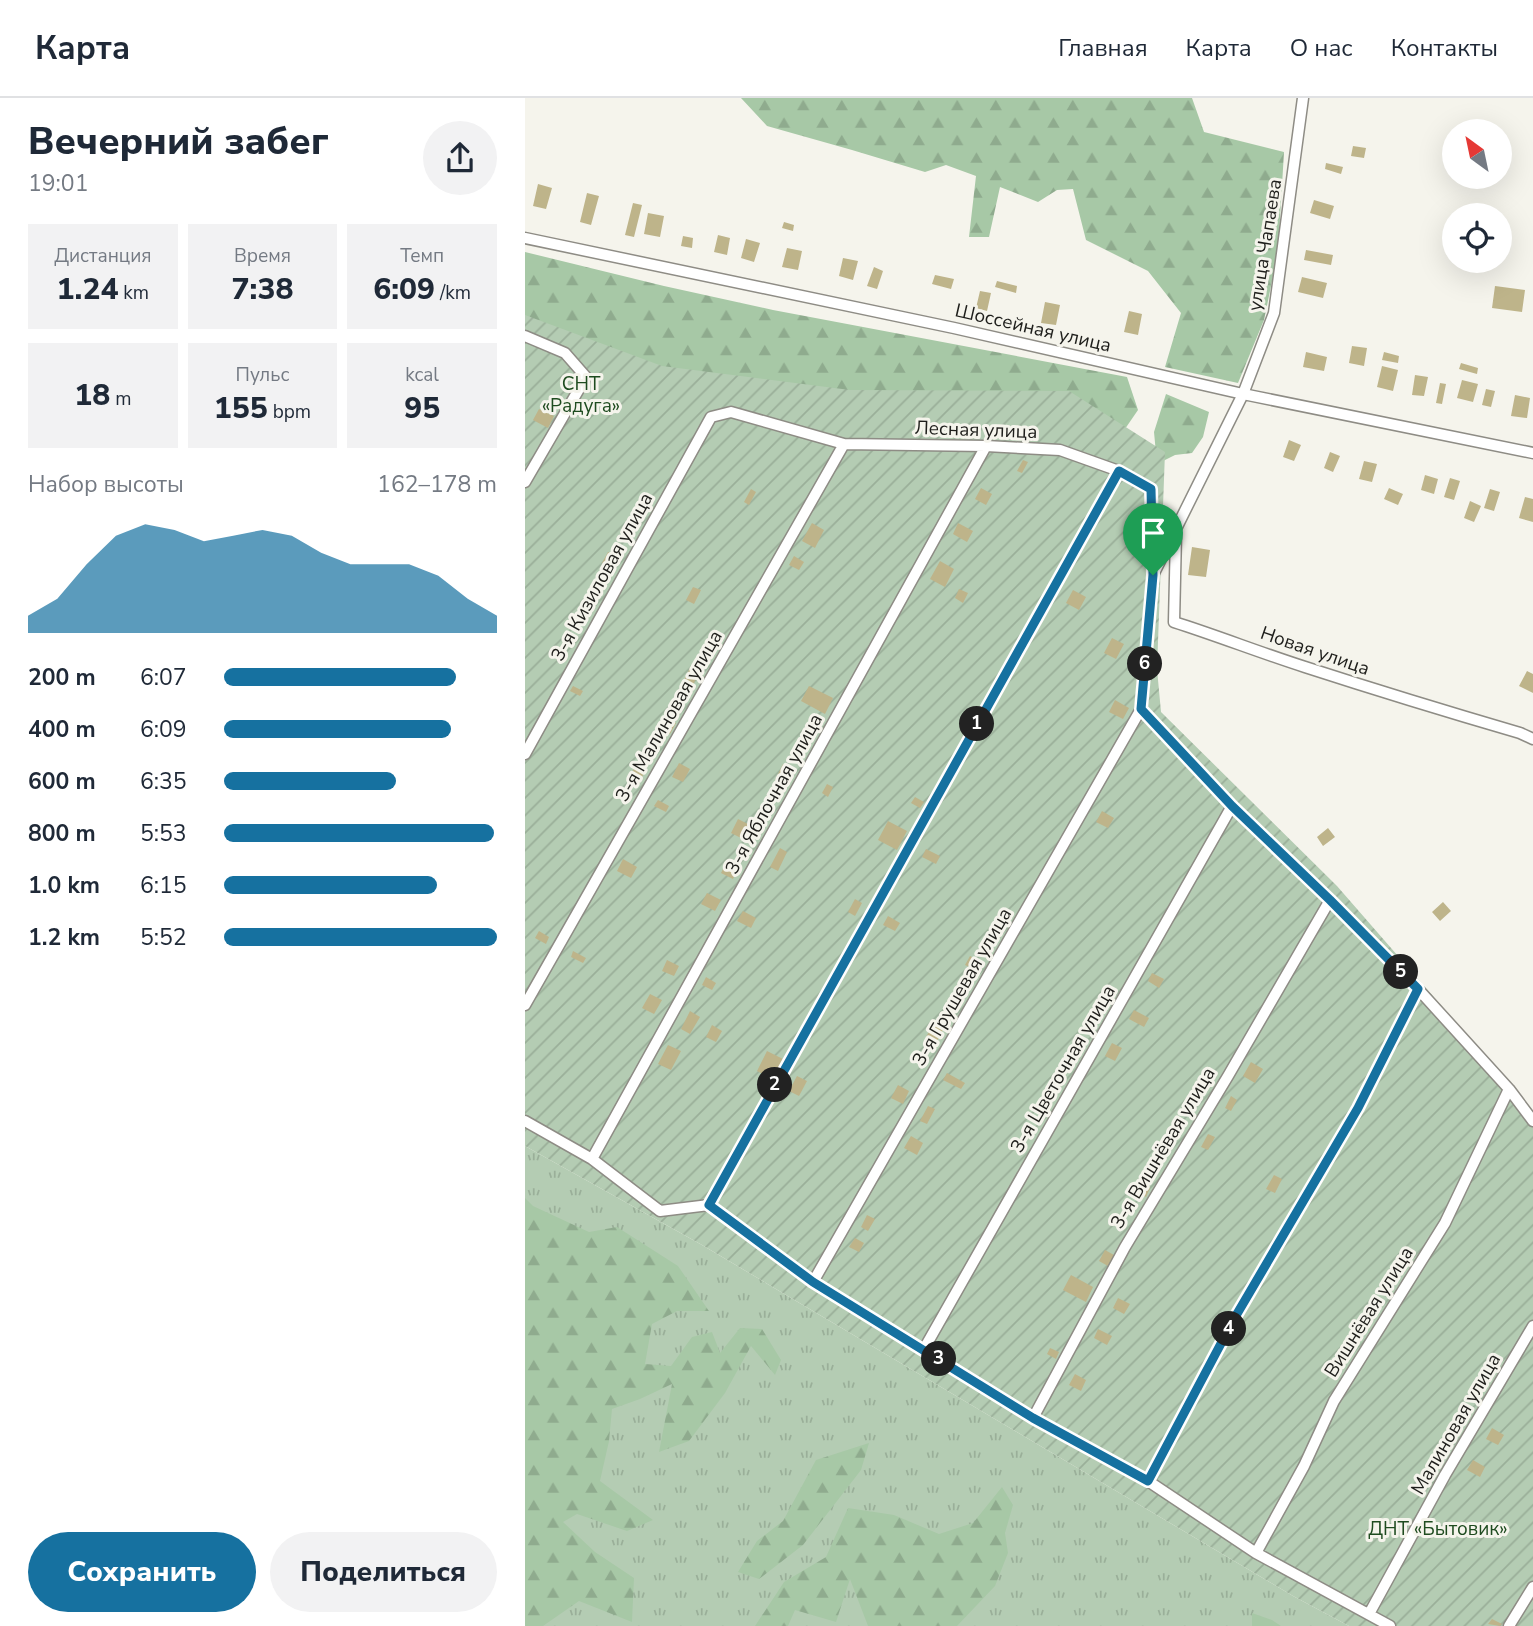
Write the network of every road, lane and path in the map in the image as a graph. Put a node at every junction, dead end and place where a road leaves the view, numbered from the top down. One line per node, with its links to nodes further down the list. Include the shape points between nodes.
1 (1303, 98): 4 (street, улица Чапаева, via 1274,313)
2 (525, 238): 4 (street, Шоссейная улица)
3 (525, 336): 10 (street, via 565,353 586,377)
4 (1243, 394): 8 (street, Шоссейная улица); 11 (street, Лесная улица)
5 (711, 417): 6 (street, Лесная улица, via 731,412); 15 (street, 3-я Кизиловая улица)
6 (844, 444): 7 (street, Лесная улица); 19 (street, 3-я Малиновая улица)
7 (986, 446): 9 (street, Лесная улица, via 1060,450); 23 (street, 3-я Яблочная улица)
8 (1533, 453)
9 (1119, 471): 12 (street, Лесная улица, via 1151,489); 24 (street)
10 (525, 482)
11 (1176, 530): 12 (street, Лесная улица); 14 (street, Новая улица, via 1174,622)
12 (1153, 575): 13 (street, Лесная улица)
13 (1141, 709): 16 (street); 25 (street, 3-я Грушевая улица)
14 (1533, 739)
15 (525, 754)
16 (1232, 806): 17 (street); 27 (street, 3-я Цветочная улица)
17 (1330, 900): 18 (street); 28 (street, 3-я Вишнёвая улица, via 1125,1247)
18 (1418, 989): 20 (street); 29 (street, via 1358,1108 1234,1319)
19 (525, 1005)
20 (1509, 1089): 22 (street); 30 (street, Вишнёвая улица, via 1445,1223 1334,1401)
21 (525, 1121): 23 (street)
22 (1533, 1121)
23 (592, 1159): 24 (street, via 660,1211)
24 (709, 1205): 25 (street)
25 (813, 1282): 27 (street)
26 (1533, 1326): 32 (street, Малиновая улица)
27 (924, 1349): 28 (street)
28 (1033, 1418): 29 (street)
29 (1148, 1481): 30 (street)
30 (1256, 1553): 32 (street)
31 (1533, 1587): 34 (street)
32 (1370, 1614): 33 (street)
33 (1390, 1626)
34 (1509, 1626)

